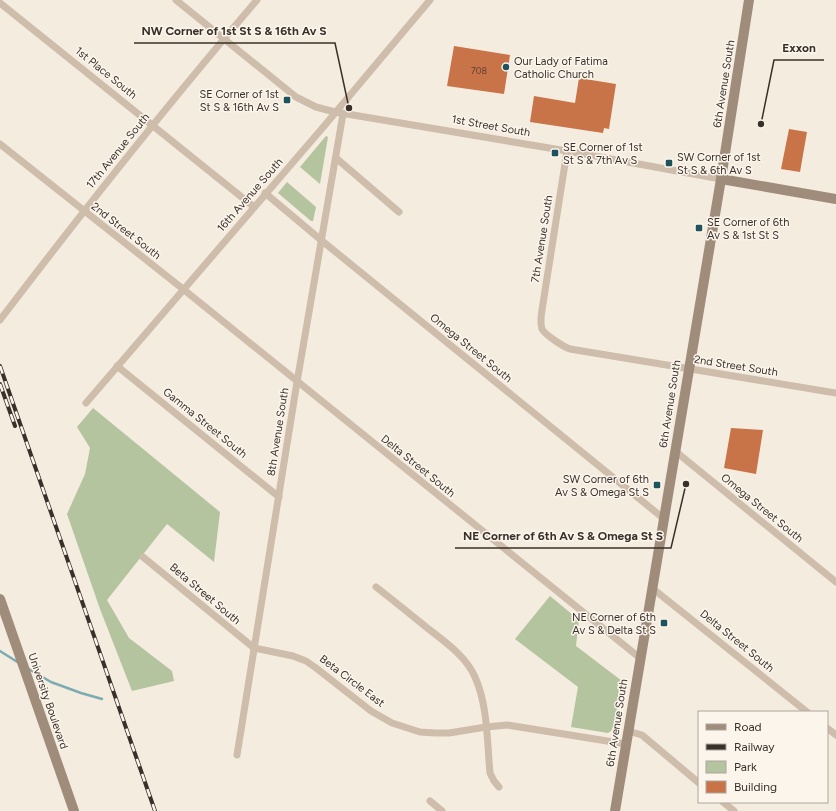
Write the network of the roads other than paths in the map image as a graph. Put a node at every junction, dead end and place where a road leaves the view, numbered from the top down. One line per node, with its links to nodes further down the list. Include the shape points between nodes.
1 (176, 0): 6 (street, 1st Street South)
2 (258, 0): 6 (street, 17th Avenue South)
3 (430, 0): 7 (street, 16th Avenue South)
4 (749, 0): 13 (main road, 6th Avenue South)
5 (0, 3): 9 (street, 1st Place South)
6 (224, 39): 7 (street, 1st Street South, via 296,97 316,107); 9 (street, 17th Avenue South)
7 (335, 112): 8 (street, 1st Street South); 14 (street, 16th Avenue South)
8 (343, 114): 11 (street, 1st Street South); 12 (street, 8th Avenue South)
9 (153, 125): 16 (street, 1st Place South); 17 (street, 17th Avenue South)
10 (0, 144): 17 (street, 2nd Street South)
11 (567, 151): 13 (street, 1st Street South); 22 (street, 7th Avenue South, via 540,322)
12 (336, 158): 18 (street); 19 (street, 8th Avenue South)
13 (721, 179): 15 (main road, 1st Street South); 24 (main road, 6th Avenue South)
14 (266, 194): 16 (street, 16th Avenue South); 19 (street, Omega Street South)
15 (836, 199)
16 (254, 207): 20 (street, 16th Avenue South)
17 (83, 211): 20 (street, 2nd Street South); 21 (street, 17th Avenue South)
18 (399, 212)
19 (321, 240): 25 (street, 8th Avenue South); 30 (street, Omega Street South)
20 (183, 289): 23 (street, 16th Avenue South); 25 (street, Delta Street South)
21 (0, 320)
22 (543, 331): 24 (street, 2nd Street South, via 564,348)
23 (117, 366): 27 (street, 16th Avenue South); 29 (street, Gamma Street South)
24 (688, 369): 26 (street, 2nd Street South); 28 (main road, 6th Avenue South)
25 (297, 382): 29 (street, 8th Avenue South); 37 (street, Delta Street South)
26 (836, 393)
27 (86, 403)
28 (675, 451): 30 (main road, 6th Avenue South); 32 (street, Omega Street South)
29 (278, 497): 36 (street, 8th Avenue South)
30 (663, 518): 34 (main road, 6th Avenue South)
31 (143, 557): 36 (street, Beta Street South)
32 (836, 582)
33 (376, 587): 39 (street, via 461,656 470,667 483,701)
34 (652, 588): 37 (main road, 6th Avenue South); 38 (street, Delta Street South)
35 (0, 599): 49 (main road, University Boulevard)
36 (254, 648): 39 (street, Beta Circle East, via 306,661 371,711 406,728 435,733); 44 (street, 8th Avenue South)
37 (640, 658): 41 (main road, 6th Avenue South)
38 (806, 711)
39 (486, 727): 43 (street, Beta Circle East, via 520,727); 46 (street, via 490,773)
40 (828, 729): 42 (street)
41 (628, 731): 43 (main road, 6th Avenue South); 45 (street, via 642,735)
42 (836, 735)
43 (626, 744): 51 (main road, 6th Avenue South)
44 (237, 755)
45 (698, 782)
46 (499, 787)
47 (430, 801): 50 (street)
48 (724, 803): 52 (street)
49 (74, 811)
50 (442, 811)
51 (615, 811)
52 (734, 811)

